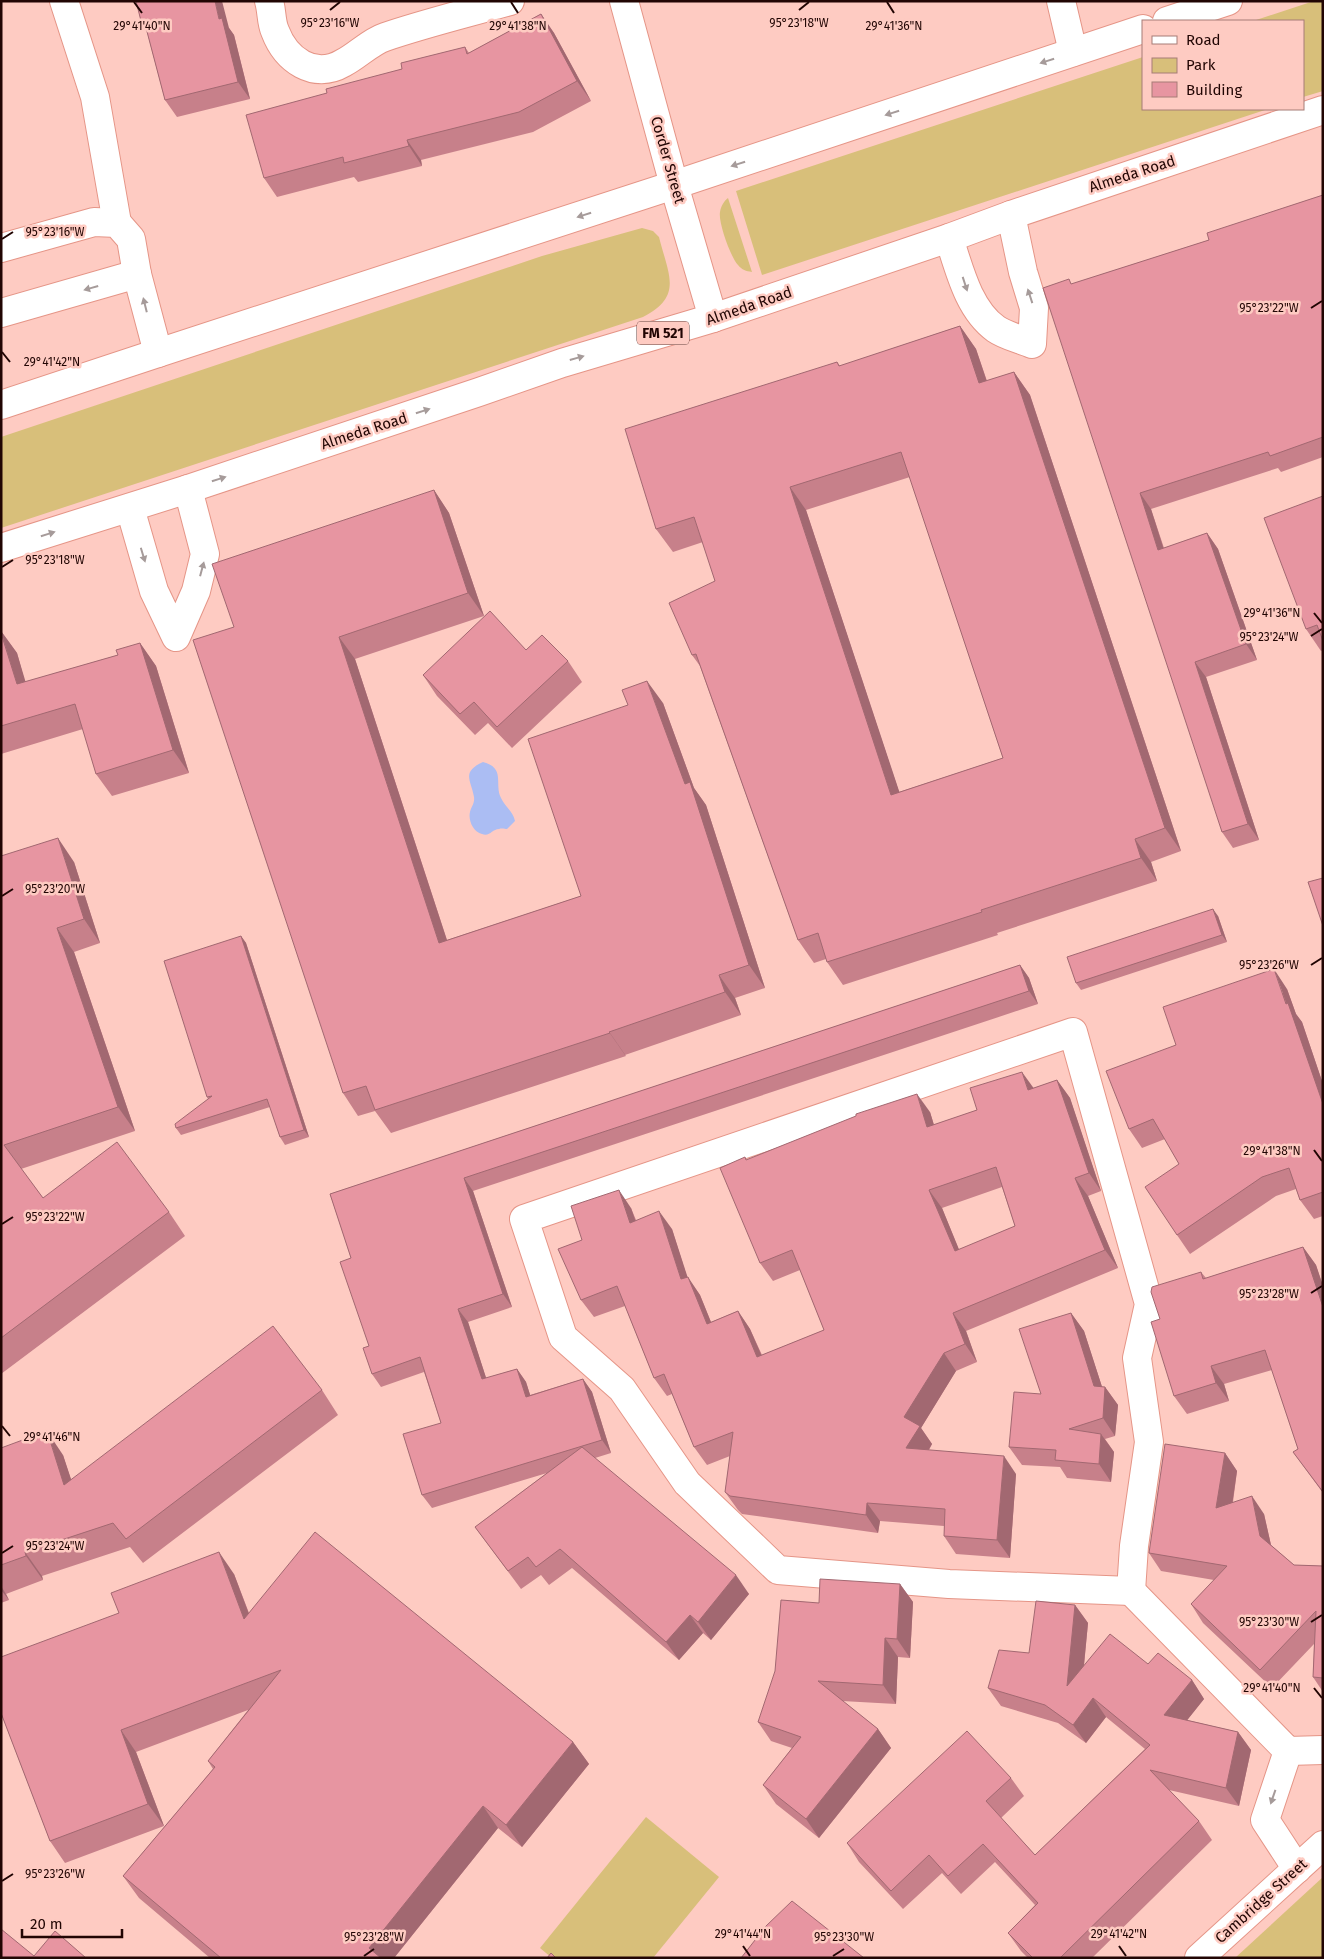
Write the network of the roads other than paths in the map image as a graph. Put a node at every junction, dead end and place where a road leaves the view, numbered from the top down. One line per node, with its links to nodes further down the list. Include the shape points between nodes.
1 (64, 1): 13 (main road, via 95,97)
2 (269, 1): 3 (main road, via 274,29 283,47 296,61 312,69 326,70 343,64 383,38)
3 (510, 1)
4 (624, 1): 11 (main road, Corder Street)
5 (1061, 1): 9 (main road)
6 (1228, 1): 7 (main road)
7 (1170, 20)
8 (1142, 29): 9 (main road)
9 (1073, 52): 11 (main road, one-way to 11)
10 (1323, 110): 12 (main road, Almeda Road / FM 521)
11 (674, 185): 18 (main road, Corder Street); 19 (main road, one-way to 19)
12 (1011, 215): 14 (main road, Almeda Road / FM 521); 14 (main road, one-way to 12, via 967,292 985,317 996,329 1032,344 1034,308)
13 (117, 224): 15 (main road, via 94,222); 16 (main road, via 131,238)
14 (949, 238): 18 (main road, Almeda Road / FM 521)
15 (1, 248)
16 (138, 274): 17 (main road, one-way to 17); 19 (main road, one-way to 16)
17 (1, 313)
18 (713, 318): 21 (main road, Almeda Road / FM 521, one-way to 18, via 562,363)
19 (158, 352): 20 (main road)
20 (1, 405)
21 (188, 489): 22 (main road, Almeda Road / FM 521); 22 (main road, one-way to 21, via 154,591 176,638 196,592 206,554)
22 (130, 508): 23 (main road, Almeda Road / FM 521, one-way to 22)
23 (1, 548)
24 (1131, 1591): 24 (main road, via 1134,1546 1150,1442 1137,1358 1149,1304 1073,1032 524,1219 563,1337 622,1389 687,1483 778,1570 949,1584); 25 (main road)
25 (1288, 1750): 26 (main road); 28 (main road, one-way to 28, via 1265,1820)
26 (1323, 1750)
27 (1323, 1845): 28 (main road, Cambridge Street)
28 (1297, 1869): 29 (main road, Cambridge Street)
29 (1199, 1958)

